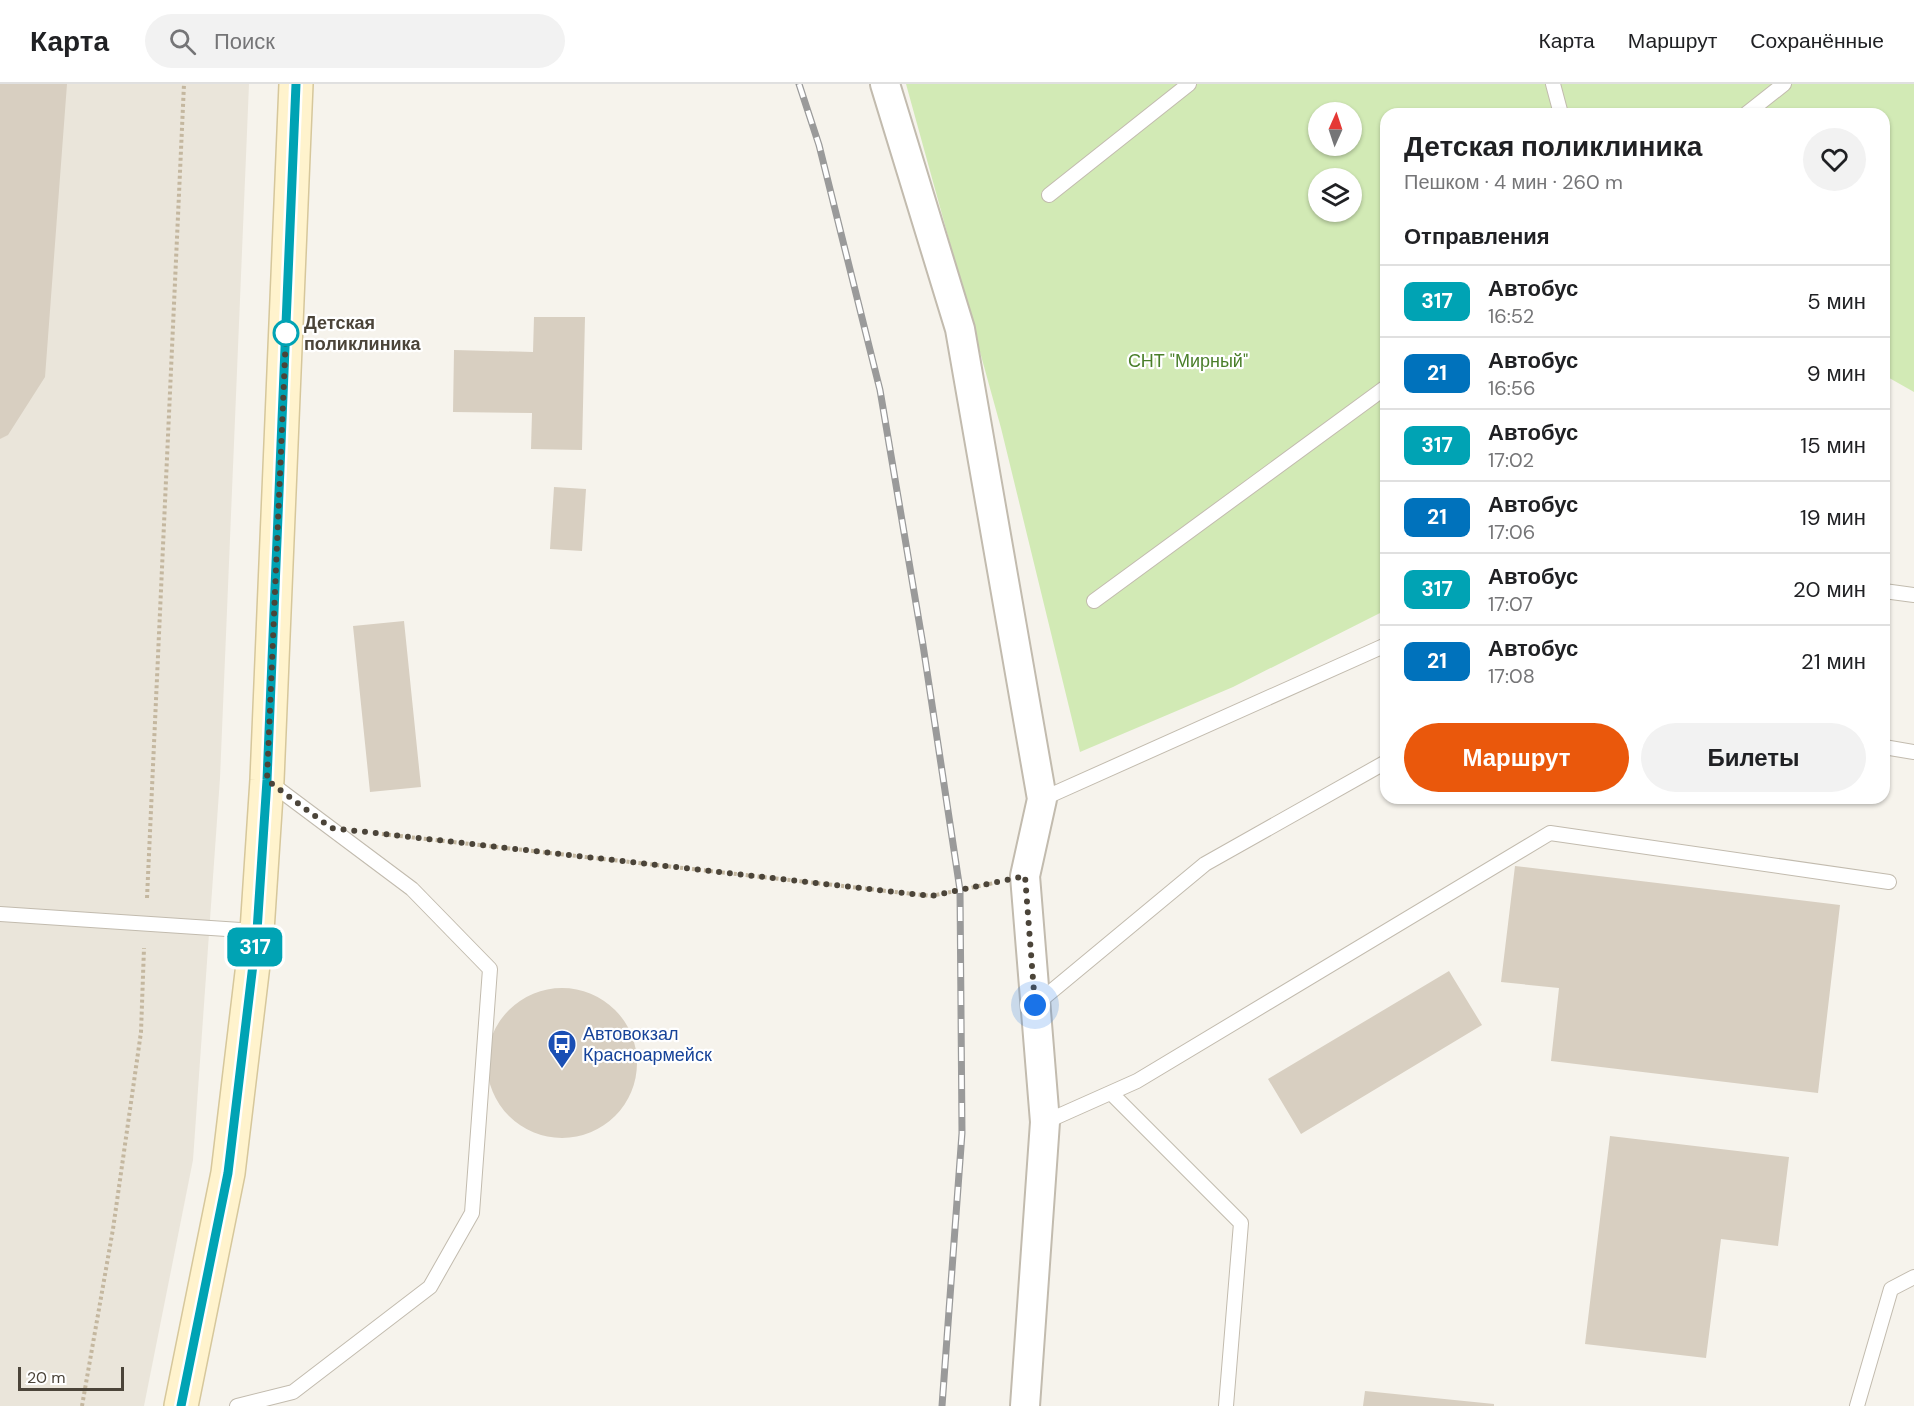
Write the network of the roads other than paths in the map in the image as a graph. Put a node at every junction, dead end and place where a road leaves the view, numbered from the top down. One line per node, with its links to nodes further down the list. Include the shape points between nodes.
1 (296, 84): 17 (main road)
2 (885, 84): 18 (street, via 960,329)
3 (1189, 84): 8 (lane)
4 (1553, 84): 6 (lane)
5 (1784, 84): 7 (lane)
6 (1559, 108)
7 (1754, 108)
8 (1049, 195)
9 (1380, 391): 12 (lane)
10 (1890, 592): 11 (lane)
11 (1914, 595)
12 (1094, 601)
13 (1380, 648): 18 (lane)
14 (1890, 748): 15 (lane)
15 (1914, 752)
16 (1380, 765): 22 (lane, via 1205,864)
17 (267, 780): 21 (main road); 27 (lane, via 412,889 490,969 472,1213 430,1287 293,1392)
18 (1042, 799): 22 (street, via 1025,876)
19 (1889, 882): 23 (lane, via 1550,833 1137,1082)
20 (0, 914): 21 (lane)
21 (257, 931): 26 (main road, via 228,1173)
22 (1035, 1005): 24 (street)
23 (1111, 1093): 24 (lane); 29 (lane, via 1241,1223)
24 (1045, 1122): 28 (street)
25 (1914, 1277): 30 (lane, via 1891,1289)
26 (181, 1406)
27 (237, 1406)
28 (1025, 1406)
29 (1226, 1406)
30 (1857, 1406)

